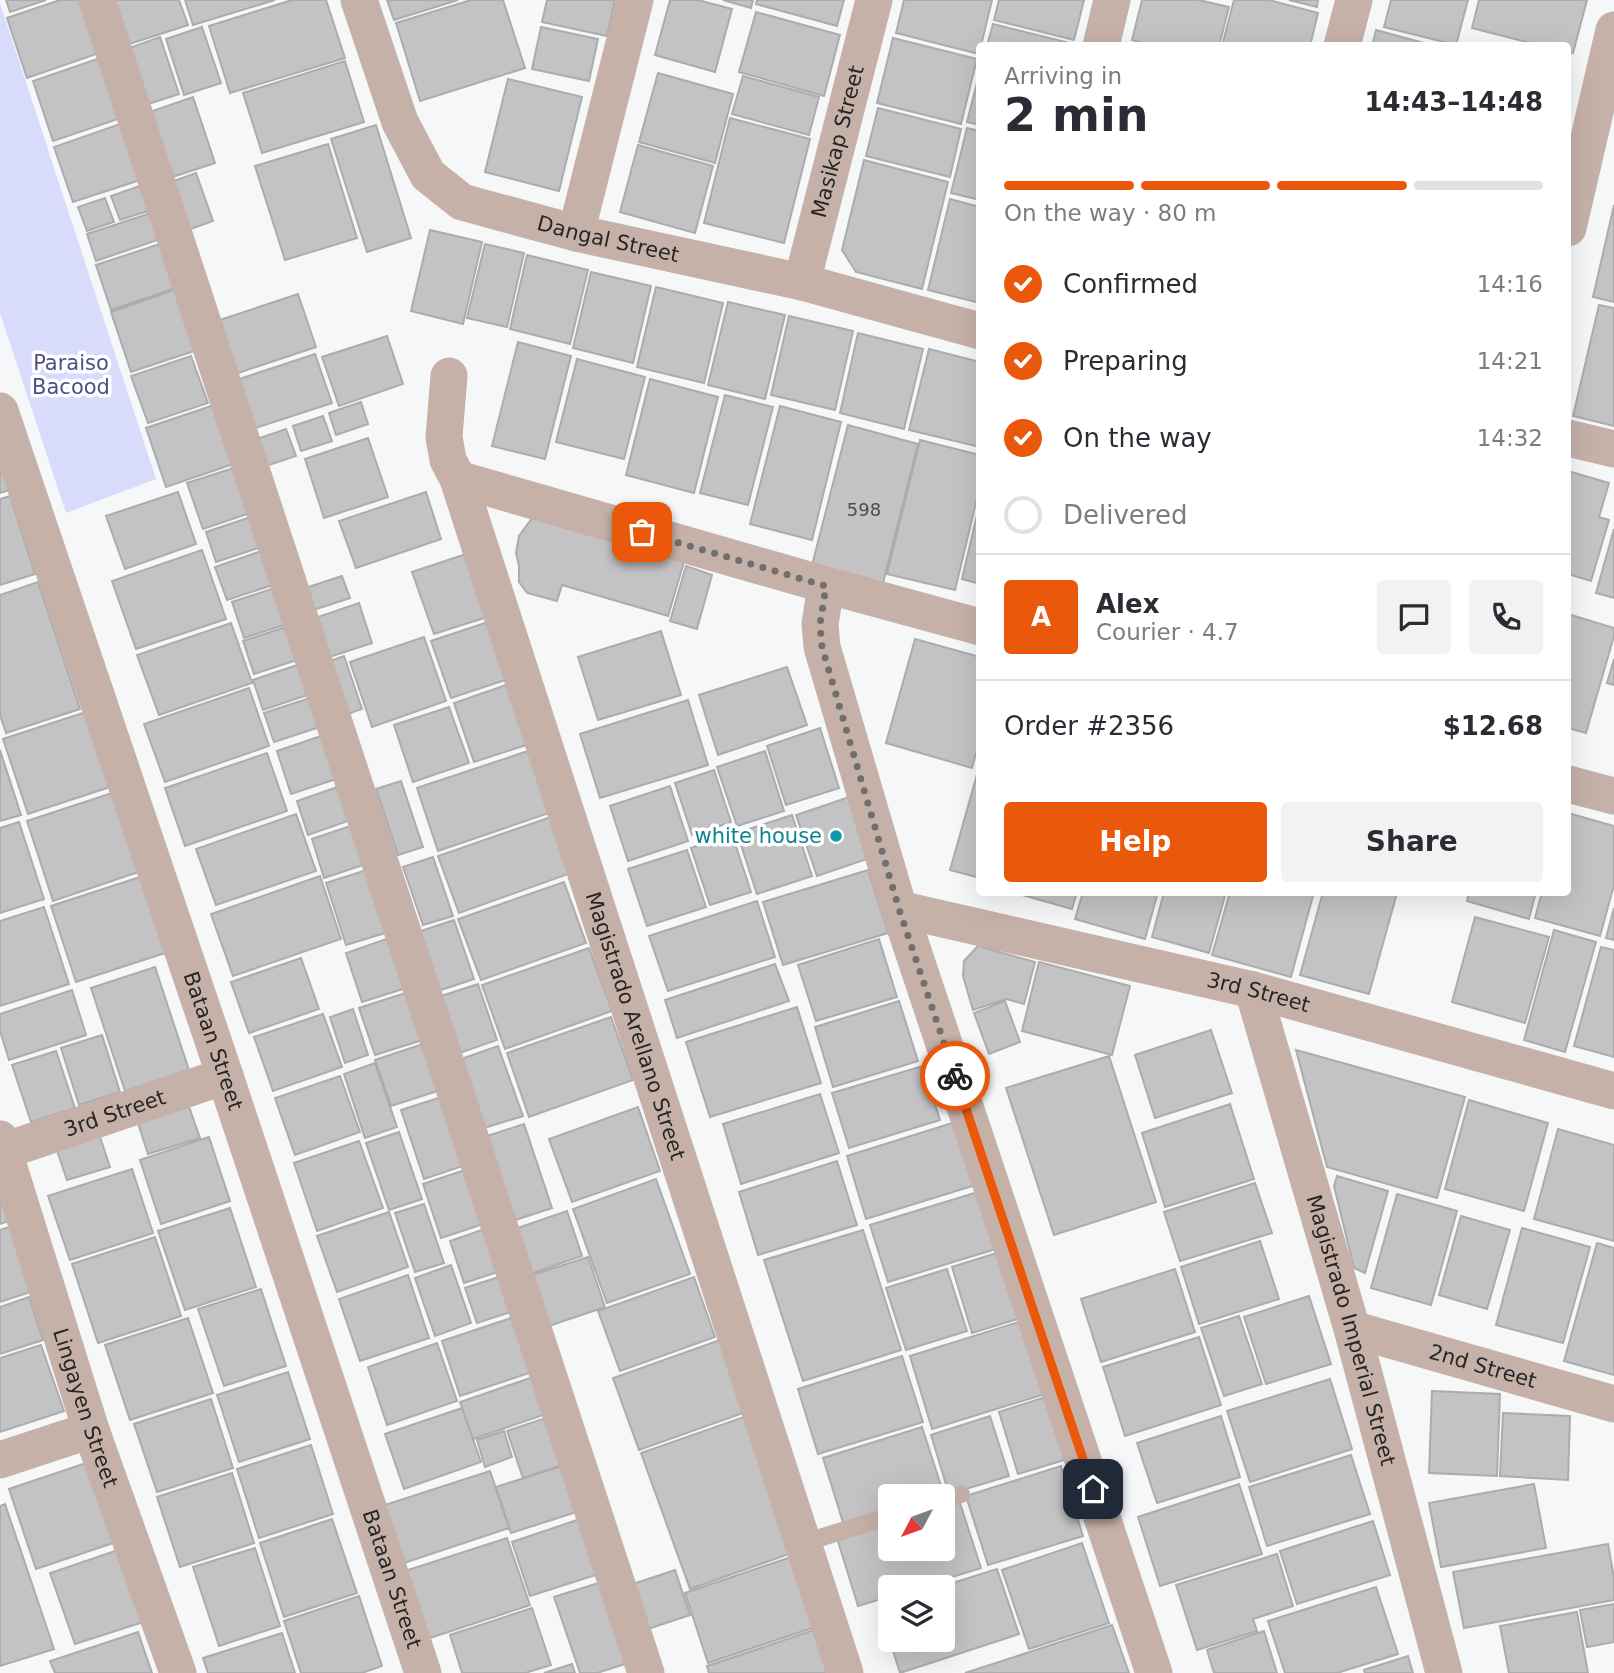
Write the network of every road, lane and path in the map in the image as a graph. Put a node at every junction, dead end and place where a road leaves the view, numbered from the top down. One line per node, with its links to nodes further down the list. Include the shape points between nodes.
1 (97, 0): 37 (street)
2 (359, 0): 12 (street, Dangal Street, via 400,122 428,175 462,201)
3 (635, 0): 12 (street)
4 (874, 0): 13 (street, Masikap Street)
5 (1112, 0): 8 (street)
6 (1354, 0): 9 (street)
7 (1614, 30): 10 (street)
8 (1102, 42)
9 (1343, 42)
10 (1599, 163): 11 (street)
11 (1571, 222)
12 (576, 233): 13 (street, Dangal Street)
13 (802, 282): 14 (street, Dangal Street)
14 (976, 330)
15 (449, 376): 19 (street, Magistrado Arellano Street, via 444,437)
16 (0, 411): 26 (street, Bataan Street)
17 (1571, 439): 18 (street)
18 (1614, 449)
19 (458, 479): 20 (street); 34 (street, Magistrado Arellano Street)
20 (826, 586): 21 (street); 24 (street, via 820,624 822,647)
21 (976, 625)
22 (1571, 785): 23 (street)
23 (1614, 796)
24 (899, 909): 25 (street, 3rd Street); 39 (street)
25 (1253, 990): 27 (street, 3rd Street); 29 (street, Magistrado Imperial Street)
26 (225, 1076): 28 (street, 3rd Street); 36 (street, Bataan Street)
27 (1614, 1091)
28 (2, 1145): 31 (street, Lingayen Street)
29 (1352, 1329): 30 (street, 2nd Street); 40 (street, Magistrado Imperial Street)
30 (1614, 1404)
31 (91, 1430): 32 (street); 35 (street, Lingayen Street)
32 (0, 1460)
33 (878, 1520): 34 (lane)
34 (803, 1543): 38 (street, Magistrado Arellano Street)
35 (178, 1673)
36 (424, 1673)
37 (646, 1673)
38 (845, 1673)
39 (1154, 1673)
40 (1444, 1673)

